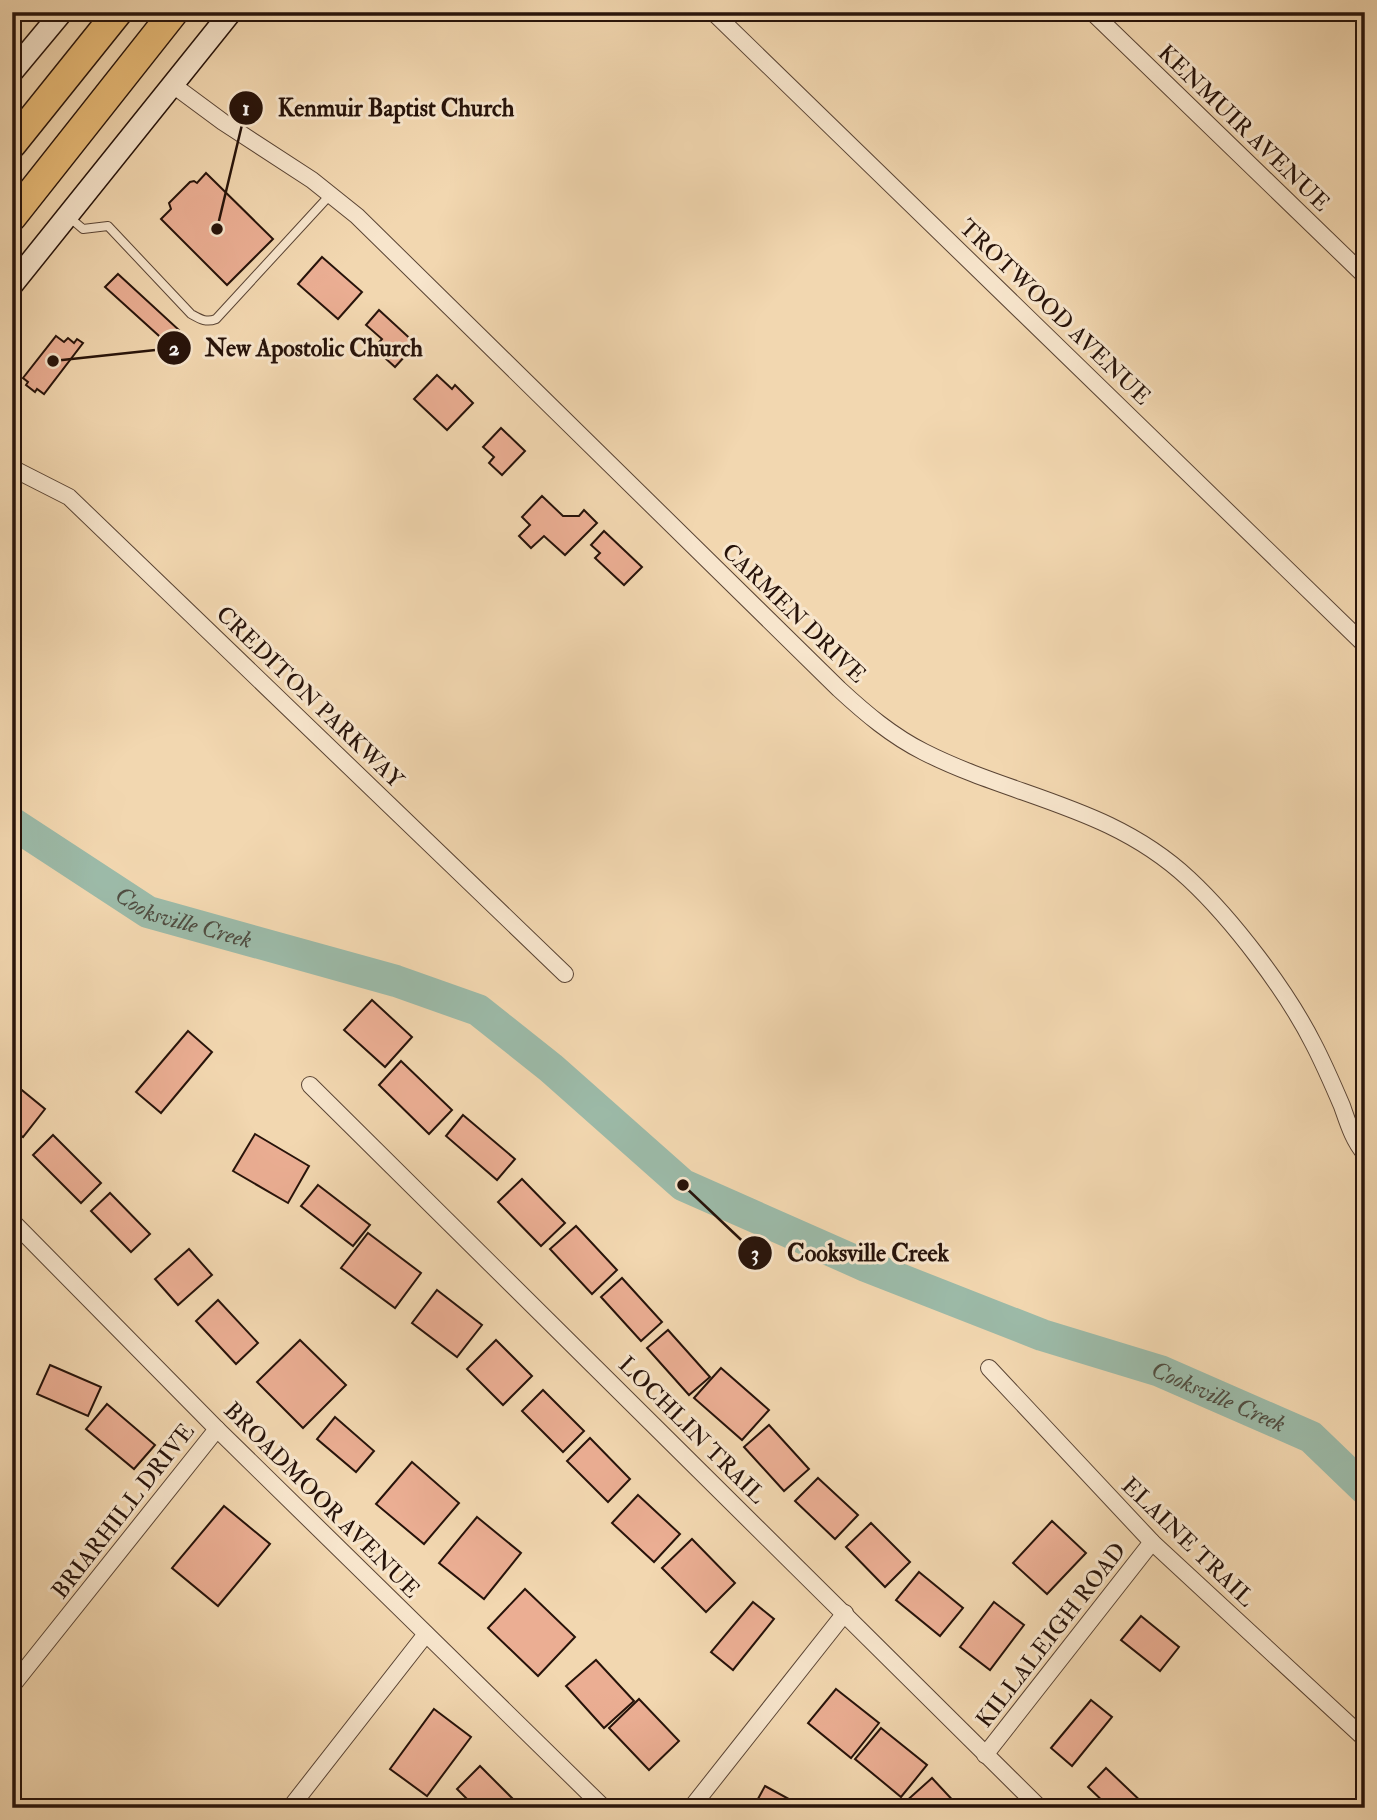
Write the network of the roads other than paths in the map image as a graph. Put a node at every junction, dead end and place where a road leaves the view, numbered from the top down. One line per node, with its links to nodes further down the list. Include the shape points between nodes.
1 (62, 12): 7 (street)
2 (118, 12): 9 (highway)
3 (174, 12): 12 (highway)
4 (231, 12): 8 (street)
5 (713, 12): 16 (street, TROTWOOD AVENUE)
6 (1092, 12): 13 (street, KENMUIR AVENUE)
7 (12, 72)
8 (173, 85): 10 (street, CARMEN DRIVE); 11 (street)
9 (12, 144)
10 (330, 195): 11 (lane, via 209,322 191,314 108,226 83,229); 19 (street, CARMEN DRIVE, via 860,708 924,752 1123,831 1189,879 1286,997 1313,1042)
11 (68, 216): 14 (street)
12 (12, 217)
13 (1365, 276)
14 (12, 285)
15 (12, 468): 17 (street, CREDITON PARKWAY, via 69,497)
16 (1365, 645)
17 (565, 974)
18 (310, 1085): 24 (street, LOCHLIN TRAIL)
19 (1365, 1154)
20 (12, 1222): 22 (street, BROADMOOR AVENUE)
21 (989, 1368): 23 (street, ELAINE TRAIL)
22 (217, 1429): 25 (street, BROADMOOR AVENUE); 26 (street, BRIARHILL DRIVE)
23 (1152, 1542): 27 (street, ELAINE TRAIL); 28 (street, KILLALEIGH ROAD)
24 (845, 1613): 28 (street, LOCHLIN TRAIL); 31 (street)
25 (426, 1634): 29 (street); 30 (street, BROADMOOR AVENUE)
26 (12, 1686)
27 (1365, 1739)
28 (985, 1755): 32 (street, LOCHLIN TRAIL)
29 (290, 1808)
30 (604, 1808)
31 (691, 1808)
32 (1040, 1808)

